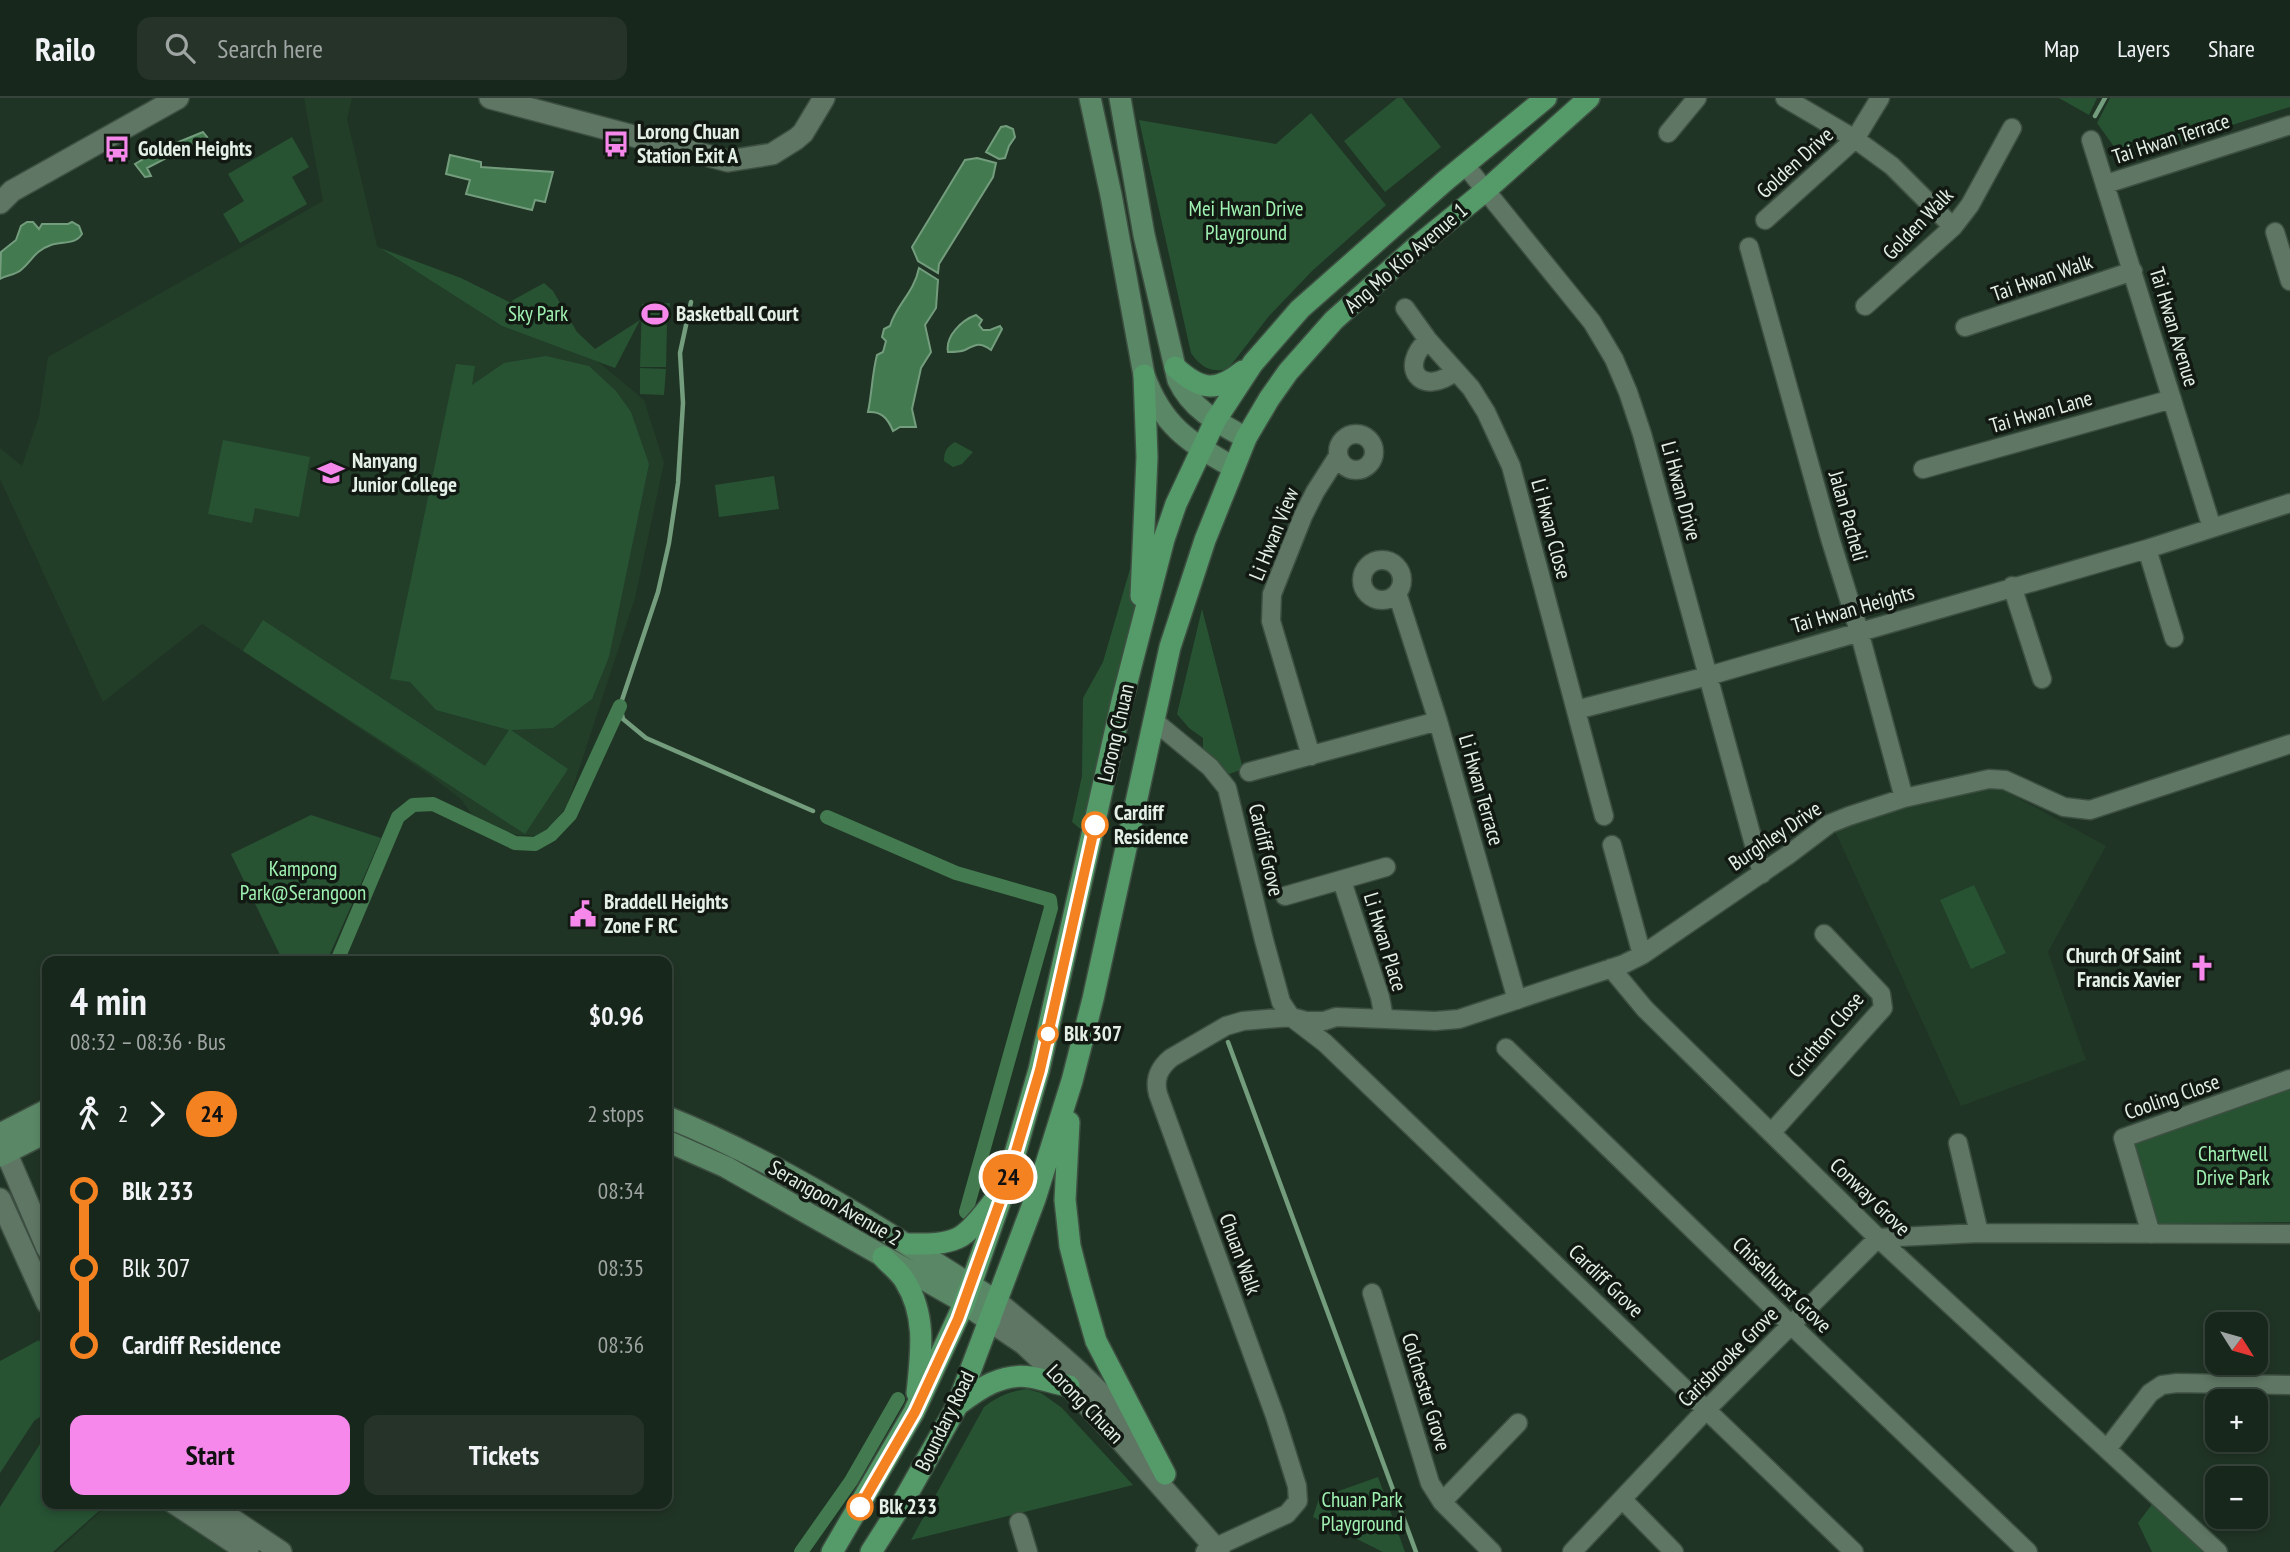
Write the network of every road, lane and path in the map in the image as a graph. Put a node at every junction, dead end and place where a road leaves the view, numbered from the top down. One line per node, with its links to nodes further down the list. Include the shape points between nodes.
1 (178, 98): 21 (street, via 12,191)
2 (490, 98): 3 (street, via 728,161 772,154 788,144 803,133)
3 (824, 98)
4 (1090, 98): 17 (main road)
5 (1120, 98): 16 (main road)
6 (1589, 98): 20 (main road, Ang Mo Kio Avenue 1)
7 (1697, 98): 13 (street)
8 (1785, 98): 14 (street, Golden Drive)
9 (1880, 98): 14 (street, Golden Drive)
10 (1534, 102): 18 (main road, Ang Mo Kio Avenue 1)
11 (2290, 125): 19 (street, Tai Hwan Terrace)
12 (2012, 128): 23 (street, Golden Walk)
13 (1668, 133)
14 (1854, 139): 22 (street, Golden Drive); 23 (street, Golden Drive, via 1892,166)
15 (2091, 139): 19 (street, Tai Hwan Avenue)
16 (1131, 150): 17 (main road, via 1124,160); 33 (main road, via 1144,235)
17 (1104, 162): 35 (main road)
18 (1465, 165): 20 (street, Li Hwan Drive); 32 (main road, Ang Mo Kio Avenue 1, via 1300,309)
19 (2106, 184): 26 (street, Tai Hwan Avenue)
20 (1485, 191): 38 (main road, Ang Mo Kio Avenue 1, via 1328,326 1278,386); 51 (street, Li Hwan Drive, via 1580,305 1614,359 1642,434)
21 (0, 203)
22 (1765, 220)
23 (1953, 227): 28 (street, Golden Walk)
24 (2275, 232): 27 (street)
25 (1749, 247): 48 (street, Jalan Pacheli)
26 (2133, 271): 30 (street, Tai Hwan Walk); 36 (street, Tai Hwan Avenue)
27 (2290, 281)
28 (1865, 306)
29 (1405, 308): 31 (street, Li Hwan Close)
30 (1965, 327)
31 (1428, 340): 34 (street, Li Hwan Close); 34 (street, via 1415,356 1414,367 1421,380 1433,383)
32 (1253, 363): 33 (main road, via 1233,379 1211,387 1191,380); 37 (main road, Ang Mo Kio Avenue 1)
33 (1175, 367): 37 (main road, via 1185,394)
34 (1456, 371): 53 (street, Li Hwan Close, via 1486,412 1511,466)
35 (1144, 375): 39 (main road, via 1165,416); 49 (main road, via 1147,457)
36 (2172, 399): 42 (street, Tai Hwan Lane); 44 (street, Tai Hwan Avenue)
37 (1215, 421): 38 (main road); 39 (main road, Lorong Chuan)
38 (1246, 438): 41 (main road, Lorong Chuan)
39 (1201, 449): 41 (main road); 49 (main road, Lorong Chuan, via 1164,539)
40 (1338, 456): 57 (street, Li Hwan View, via 1303,516 1272,594 1270,621)
41 (1233, 467): 54 (main road, Lorong Chuan, via 1170,648)
42 (1923, 469)
43 (2289, 507): 44 (street, Tai Hwan Heights)
44 (2212, 528): 45 (street, Tai Hwan Heights)
45 (2147, 549): 46 (street, Tai Hwan Heights); 50 (street)
46 (2012, 586): 48 (street, Tai Hwan Heights); 52 (street)
47 (1397, 593): 55 (street, Li Hwan Terrace)
48 (1859, 631): 51 (street, Tai Hwan Heights); 59 (street, Jalan Pacheli)
49 (1140, 634): 84 (main road, Lorong Chuan, via 1040,1070)
50 (2174, 638)
51 (1708, 676): 53 (street); 63 (street, Li Hwan Drive)
52 (2042, 679)
53 (1576, 710): 60 (street, Li Hwan Close)
54 (1153, 720): 70 (street, Cardiff Grove, via 1210,767 1227,788 1264,940 1282,1002); 76 (main road, Lorong Chuan)
55 (1438, 721): 57 (street); 69 (street, Li Hwan Terrace)
56 (2289, 748): 59 (street, Burghley Drive, via 2090,810 2064,807 1997,778)
57 (1311, 756): 58 (street)
58 (1249, 772)
59 (1904, 798): 63 (street, Burghley Drive, via 1829,824)
60 (1604, 816)
61 (1612, 845): 67 (street)
62 (1386, 867): 64 (street, Li Hwan Place)
63 (1762, 874): 67 (street, Burghley Drive)
64 (1342, 881): 65 (street, Li Hwan Place); 72 (street, Li Hwan Place)
65 (1285, 896)
66 (1824, 934): 80 (street, Crichton Close, via 1881,995 1883,1008)
67 (1642, 955): 68 (street, Burghley Drive)
68 (1611, 968): 69 (street, Burghley Drive); 80 (street, Conway Grove, via 1645,1009)
69 (1517, 1000): 72 (street, Burghley Drive, via 1447,1020)
70 (1291, 1017): 71 (street, Burghley Drive, via 1324,1021); 73 (street, Cardiff Grove); 112 (street, Chuan Walk, via 1226,1026 1171,1058 1156,1078 1297,1486 1298,1501 1287,1514)
71 (1336, 1017): 72 (street, Burghley Drive); 73 (street, via 1325,1032)
72 (1384, 1017)
73 (1325, 1044): 101 (street, Cardiff Grove)
74 (1506, 1048): 97 (street, Chiselhurst Grove)
75 (2290, 1079): 87 (street, Cooling Close, via 2123,1138)
76 (1072, 1081): 96 (main road, Lorong Chuan); 105 (main road, via 1065,1200 1070,1245 1096,1341)
77 (42, 1114): 83 (main road)
78 (672, 1119): 91 (main road, Serangoon Avenue 2, via 780,1171)
79 (42, 1133): 83 (main road)
80 (1771, 1133): 90 (street, Conway Grove)
81 (672, 1143): 92 (main road, Serangoon Avenue 2, via 726,1167)
82 (1958, 1143): 86 (street)
83 (2, 1145): 89 (street)
84 (1006, 1185): 91 (main road, via 959,1238); 95 (main road, Lorong Chuan)
85 (0, 1199): 93 (street)
86 (1979, 1233): 87 (street); 90 (street)
87 (2151, 1234): 88 (street)
88 (2290, 1234)
89 (42, 1237)
90 (1878, 1238): 97 (street, Carisbrooke Grove); 104 (street, Conway Grove)
91 (908, 1244): 95 (main road, Serangoon Avenue 2)
92 (883, 1257): 95 (main road, Serangoon Avenue 2); 102 (main road, via 905,1280 920,1316)
93 (42, 1292)
94 (1372, 1293): 107 (street, Colchester Grove, via 1430,1483)
95 (968, 1295): 96 (main road, Serangoon Avenue 2); 102 (main road, Boundary Road)
96 (993, 1311): 99 (street, Lorong Chuan); 100 (main road, Boundary Road); 105 (street, Lorong Chuan, via 1064,1358 1130,1426)
97 (1791, 1325): 101 (street, Carisbrooke Grove); 122 (street, Chiselhurst Grove)
98 (2290, 1385): 104 (street, via 2162,1385 2150,1393)
99 (1069, 1386): 100 (main road, via 1007,1377 982,1386); 110 (street, Lorong Chuan)
100 (957, 1406): 116 (main road, Boundary Road)
101 (1706, 1410): 106 (street, Carisbrooke Grove); 121 (street, Cardiff Grove)
102 (915, 1412): 115 (main road, Boundary Road)
103 (1518, 1423): 107 (street, Colchester Grove)
104 (2107, 1449): 123 (street, Conway Grove)
105 (1165, 1474): 110 (street, Lorong Chuan)
106 (1622, 1499): 119 (street, Carisbrooke Grove); 120 (street)
107 (1442, 1502): 118 (street, Colchester Grove)
108 (183, 1509): 113 (street)
109 (217, 1509): 114 (street)
110 (1185, 1512): 112 (street, Lorong Chuan)
111 (1019, 1522): 117 (street)
112 (1213, 1550)
113 (248, 1552)
114 (281, 1552)
115 (832, 1552)
116 (871, 1552)
117 (1028, 1552)
118 (1492, 1552)
119 (1572, 1552)
120 (1674, 1552)
121 (1854, 1552)
122 (2028, 1552)
123 (2218, 1552)

